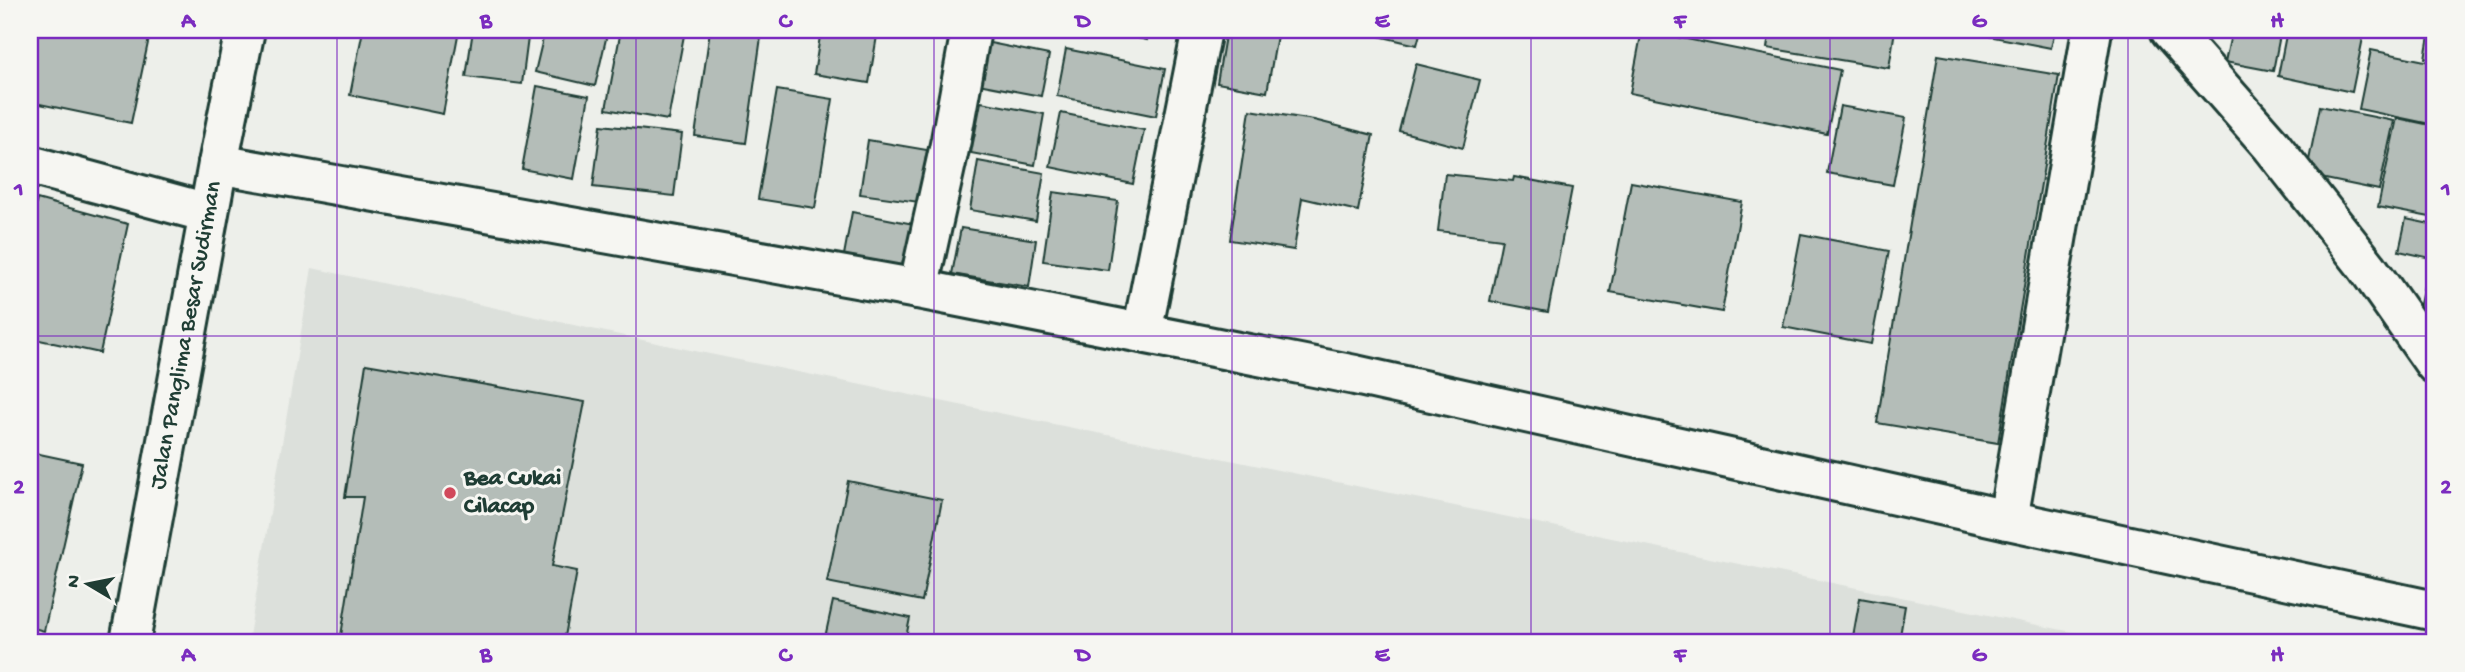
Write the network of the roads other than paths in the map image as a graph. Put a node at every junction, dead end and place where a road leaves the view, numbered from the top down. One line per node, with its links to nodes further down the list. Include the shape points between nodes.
1 (245, 30): 6 (main road, Jalan Panglima Besar Sudirman)
2 (971, 30): 9 (main road)
3 (1202, 30): 10 (main road)
4 (2092, 30): 12 (main road)
5 (2170, 30): 11 (main road, via 2272,145)
6 (218, 164): 8 (main road, Jalan Panglima Besar Sudirman); 9 (main road)
7 (30, 165): 8 (main road)
8 (208, 213): 14 (main road, Jalan Panglima Besar Sudirman)
9 (918, 289): 10 (main road)
10 (1142, 333): 12 (main road)
11 (2435, 364)
12 (2008, 520): 13 (main road)
13 (2435, 611)
14 (130, 642)

